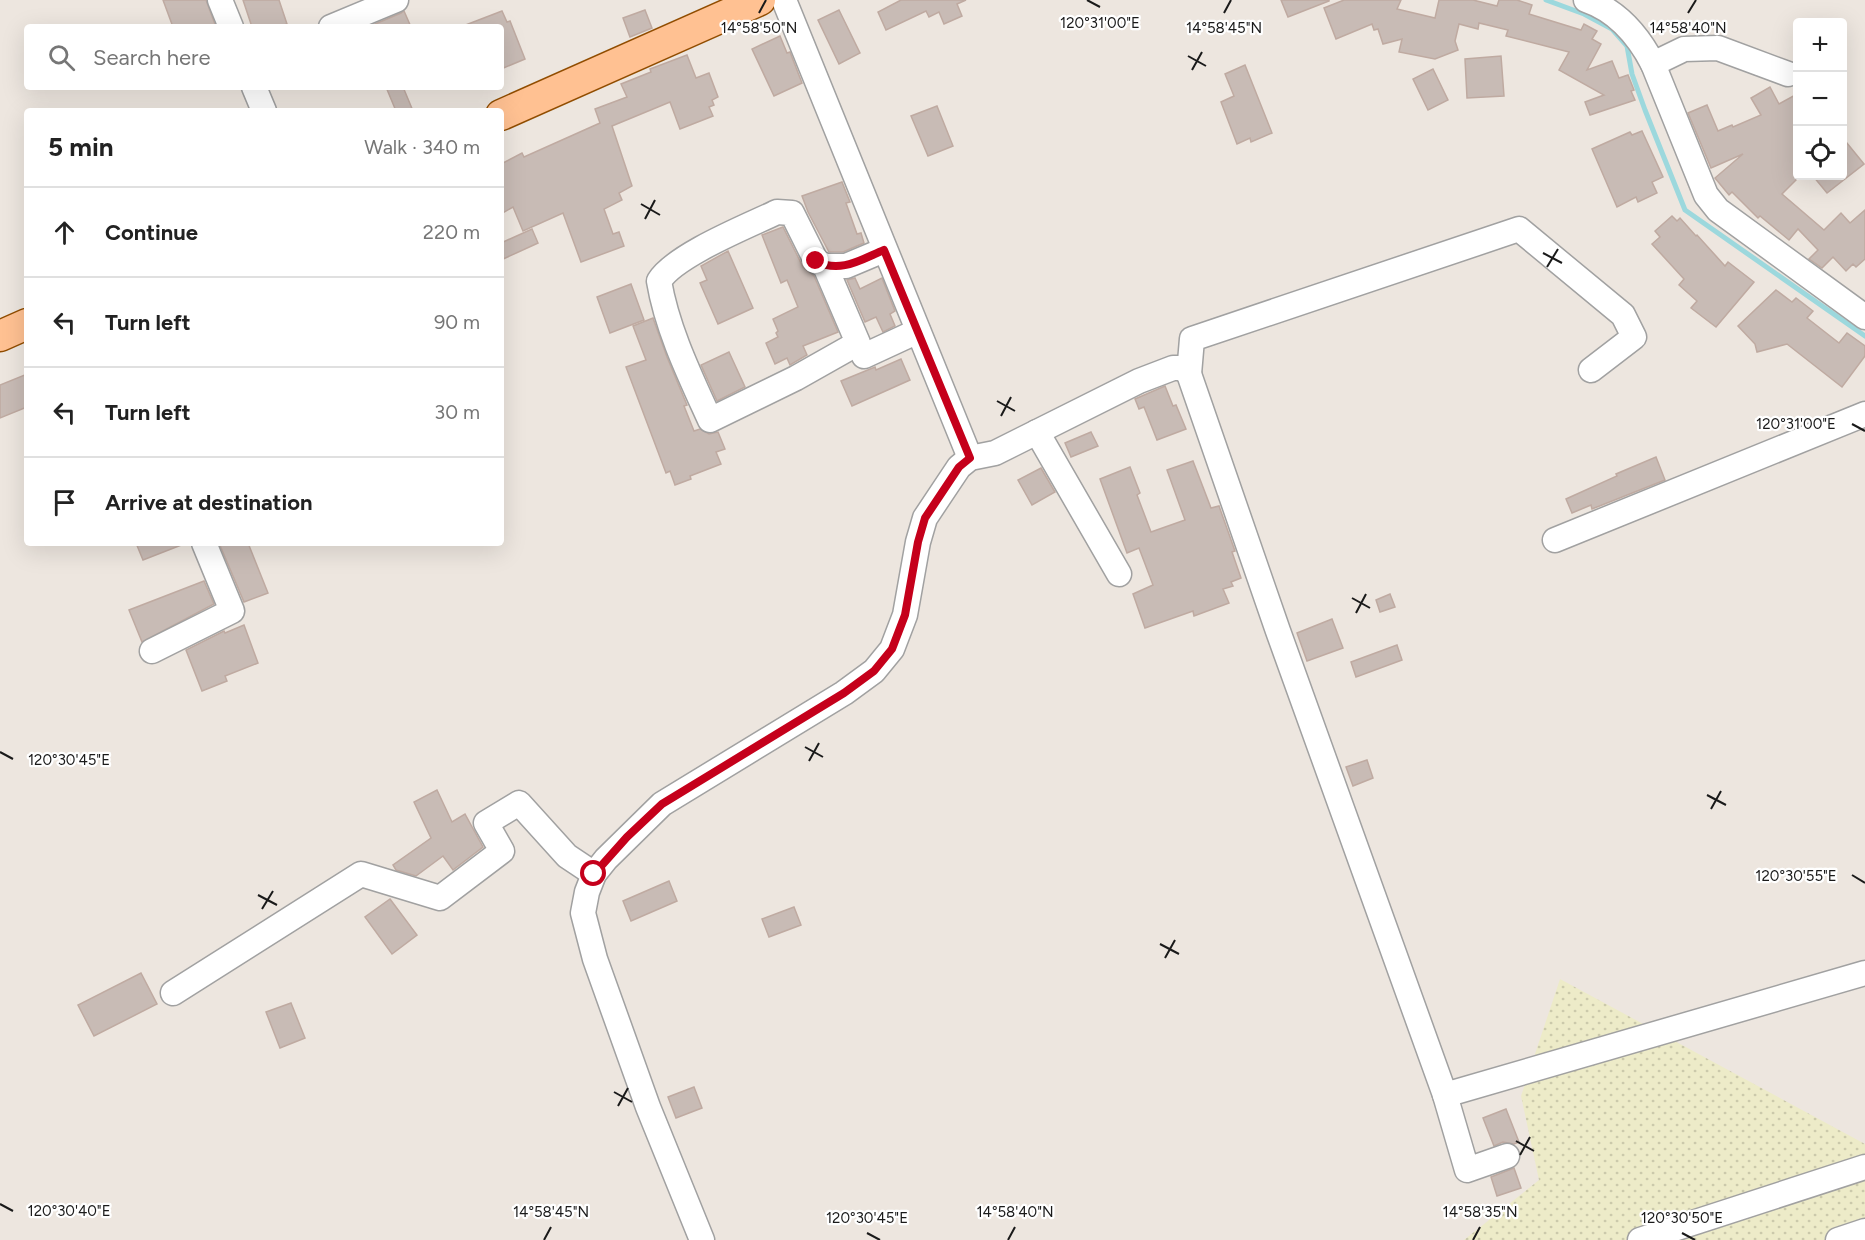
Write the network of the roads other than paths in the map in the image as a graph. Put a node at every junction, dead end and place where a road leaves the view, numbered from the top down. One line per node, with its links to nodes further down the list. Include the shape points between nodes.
1 (220, 0): 6 (street)
2 (396, 0): 7 (street)
3 (784, 0): 13 (street)
4 (1586, 0): 8 (street, via 1629,26)
5 (743, 3): 12 (main road)
6 (230, 24)
7 (338, 24)
8 (1653, 64): 9 (street, via 1684,49 1718,48); 15 (street, via 1706,195 1718,210)
9 (1788, 74)
10 (255, 90): 11 (street)
11 (263, 108)
12 (504, 114)
13 (884, 250): 14 (street, via 846,266); 17 (street)
14 (825, 266): 14 (street, via 858,343 710,420 683,360 662,298 659,281 665,271 777,212 792,213 816,261)
15 (1865, 317)
16 (24, 325): 18 (main road)
17 (918, 331): 19 (street); 24 (street)
18 (0, 336)
19 (864, 356)
20 (1591, 370): 21 (street, via 1634,337 1623,315 1519,229 1192,339)
21 (1189, 374): 23 (street, via 1182,368 1161,372); 32 (street)
22 (1865, 414): 25 (street)
23 (1037, 432): 24 (street, via 995,453); 27 (street)
24 (970, 458): 29 (street, via 959,467 925,518 905,615 892,649 874,671 662,804)
25 (1556, 540)
26 (205, 546): 28 (street, via 232,611)
27 (1119, 574)
28 (152, 651)
29 (594, 874): 31 (street, via 567,855 519,803 486,823 502,851 441,898 361,874); 36 (street, via 583,914 595,959 648,1107)
30 (1865, 973): 32 (street)
31 (173, 993)
32 (1445, 1095): 33 (street, via 1467,1170)
33 (1507, 1156)
34 (1865, 1167): 37 (street)
35 (1865, 1231): 38 (street)
36 (702, 1240)
37 (1640, 1240)
38 (1838, 1240)

